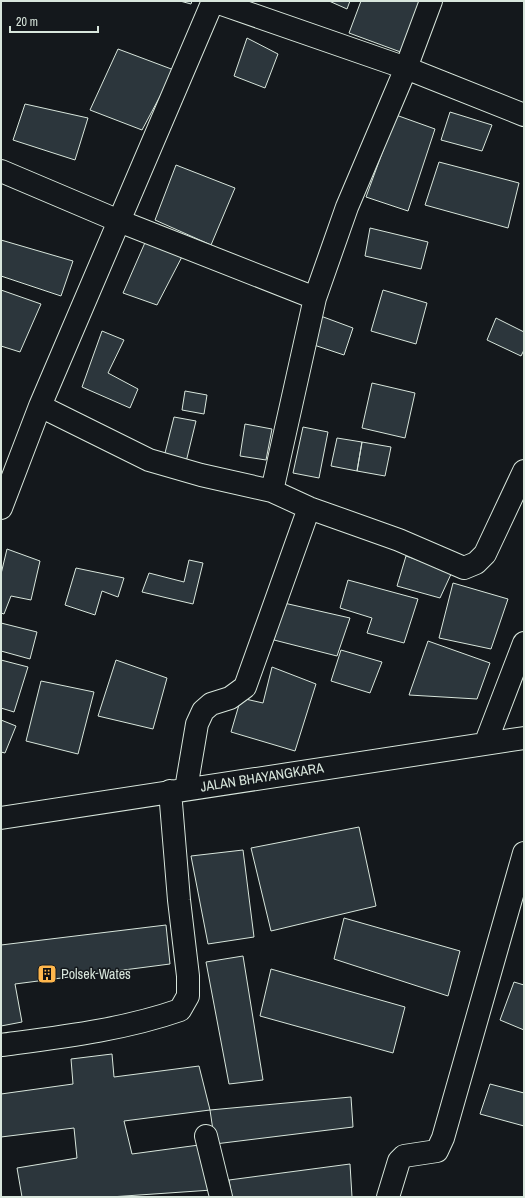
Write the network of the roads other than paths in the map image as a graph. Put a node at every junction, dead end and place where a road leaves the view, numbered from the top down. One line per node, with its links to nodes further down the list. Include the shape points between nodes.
1 (213, 1): 3 (street); 6 (street)
2 (430, 1): 3 (street)
3 (406, 68): 4 (street); 7 (street, via 347,207)
4 (524, 115)
5 (1, 171): 6 (street)
6 (119, 221): 7 (street); 8 (street)
7 (315, 298): 10 (street)
8 (40, 406): 10 (street, via 148,460); 11 (street)
9 (524, 471): 12 (street, via 485,554 476,563 464,568 399,540)
10 (272, 491): 12 (street)
11 (1, 508)
12 (309, 508): 16 (street, via 245,687 230,698 211,704 203,712 197,724)
13 (524, 643): 15 (street)
14 (524, 738): 15 (street, JALAN BHAYANGKARA)
15 (486, 742): 16 (street, JALAN BHAYANGKARA)
16 (178, 790): 17 (street, JALAN BHAYANGKARA); 19 (street, via 179,900 188,976 188,996 180,1010 149,1021)
17 (1, 818)
18 (524, 853): 22 (street, via 443,1138 437,1152 404,1156 399,1161)
19 (1, 1045)
20 (206, 1136): 21 (street)
21 (221, 1197)
22 (388, 1197)

